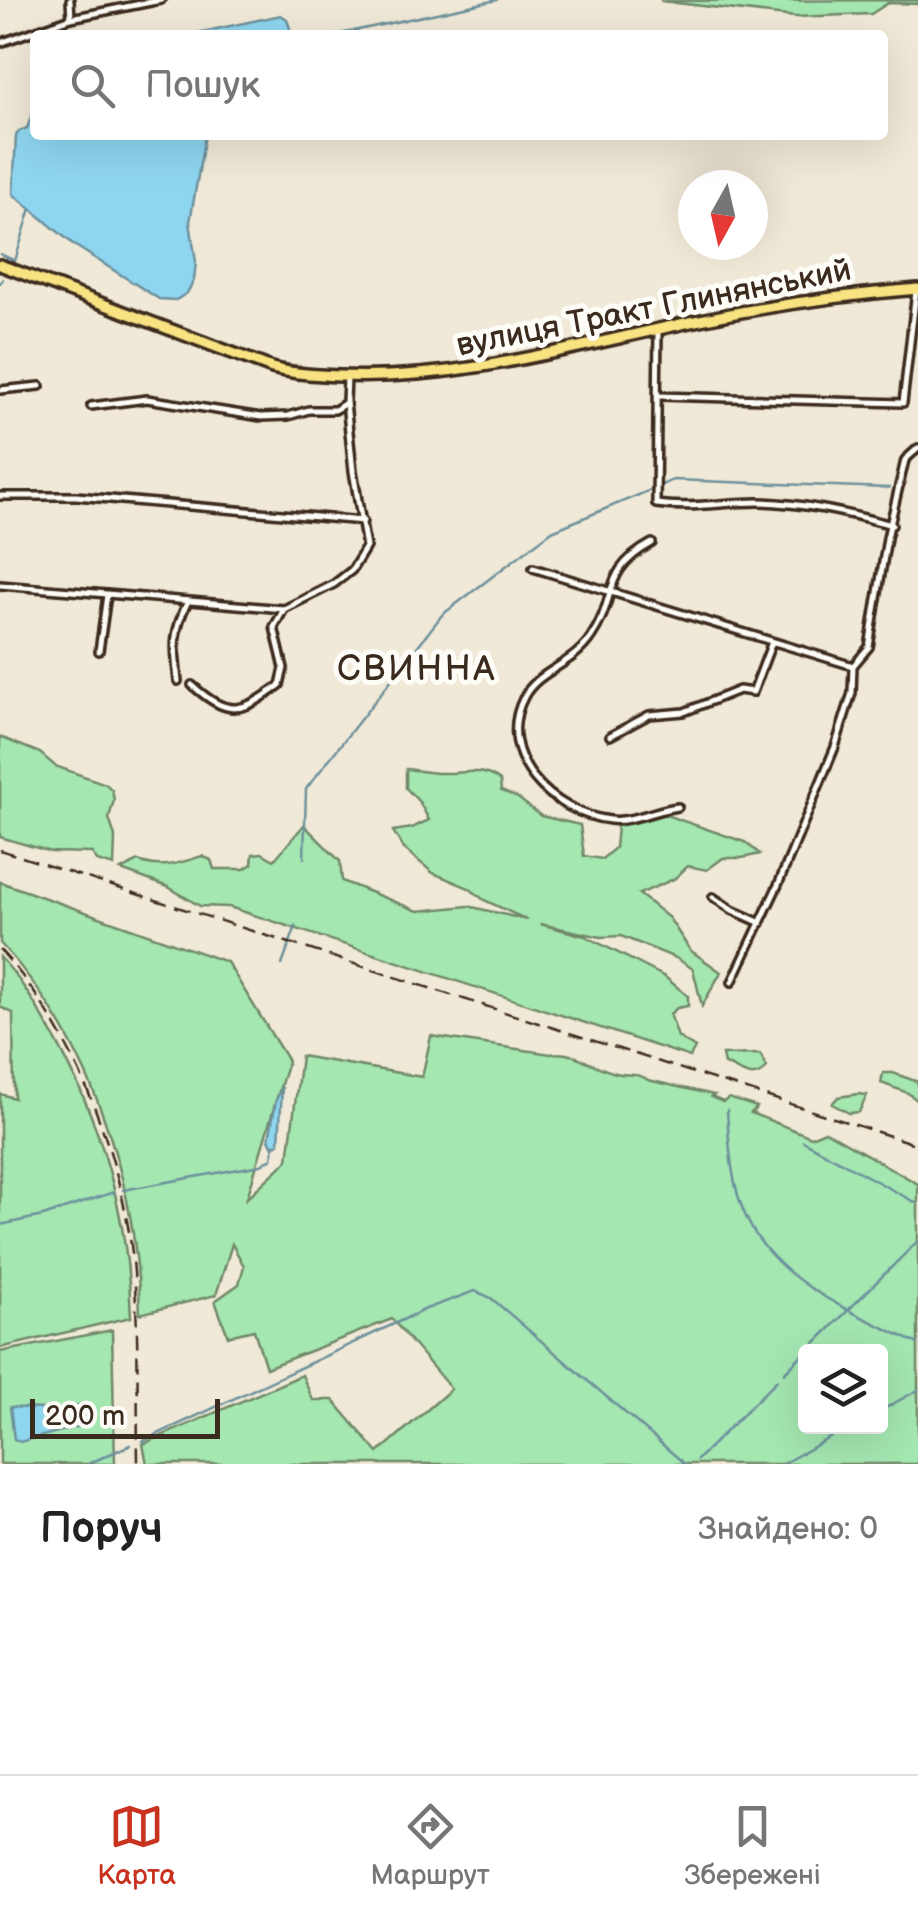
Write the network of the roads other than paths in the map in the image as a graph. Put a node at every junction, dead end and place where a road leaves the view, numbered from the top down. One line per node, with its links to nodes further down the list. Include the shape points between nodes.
1 (70, 0): 4 (street)
2 (160, 0): 3 (street)
3 (141, 2): 4 (street)
4 (71, 18): 5 (street)
5 (36, 30)
6 (30, 32): 7 (street)
7 (0, 42)
8 (0, 265): 11 (main road, вулиця Тракт Глинянський, via 272,368)
9 (917, 289): 10 (main road, вулиця Тракт Глинянський, via 835,295); 14 (street, via 903,403)
10 (658, 329): 11 (main road, вулиця Тракт Глинянський, via 429,375); 14 (street)
11 (347, 376): 15 (street)
12 (40, 386): 13 (street)
13 (0, 390)
14 (659, 396): 20 (street, via 656,504 818,506)
15 (346, 402): 16 (street, via 335,410 261,417 147,399); 19 (street)
16 (90, 406)
17 (918, 448): 20 (street, via 905,460)
18 (0, 496): 19 (street, via 92,497)
19 (363, 521): 27 (street, via 366,547 352,570)
20 (892, 525): 30 (street, via 869,647)
21 (652, 543): 24 (street, via 626,560)
22 (533, 568): 24 (street)
23 (0, 585): 25 (street)
24 (608, 591): 28 (street); 34 (street, via 581,652 524,695 516,743 522,761 556,801 580,814 615,822)
25 (107, 596): 26 (street); 29 (street)
26 (188, 601): 27 (street); 31 (street, via 176,624)
27 (284, 609): 32 (street, via 274,627 284,668 280,685 235,710)
28 (772, 640): 30 (street); 33 (street, via 753,692 649,715)
29 (98, 651)
30 (854, 666): 36 (street, via 834,747)
31 (178, 681)
32 (192, 685)
33 (610, 736)
34 (678, 807)
35 (714, 897): 36 (street)
36 (761, 923): 37 (street)
37 (732, 982)

